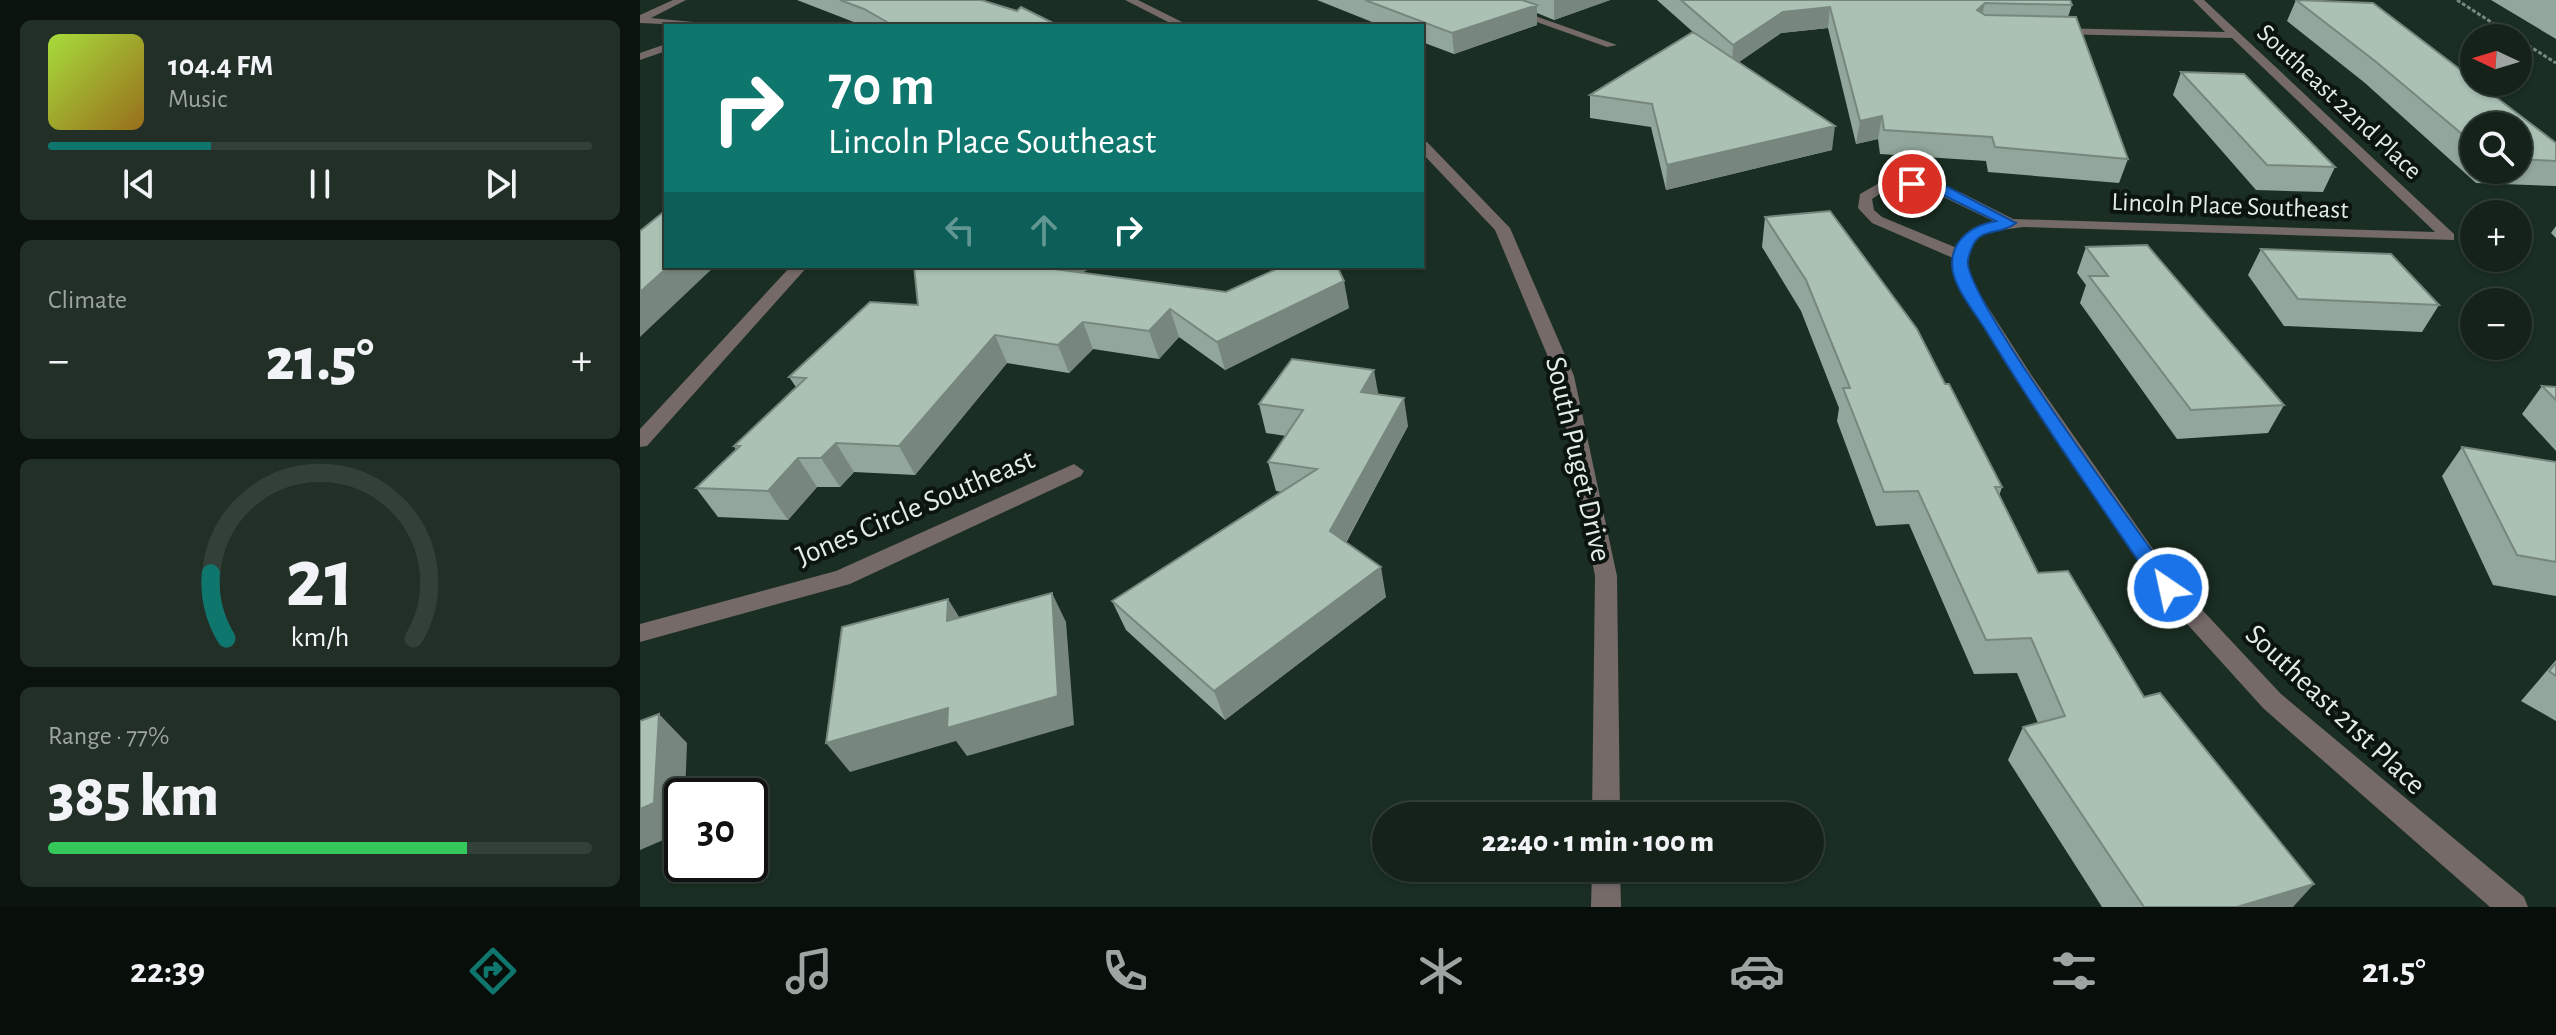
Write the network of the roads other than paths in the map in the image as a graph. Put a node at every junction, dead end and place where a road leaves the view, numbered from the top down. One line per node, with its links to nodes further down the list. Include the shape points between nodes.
1 (681, 0): 5 (street)
2 (1130, 0): 7 (street)
3 (1480, 0): 10 (street)
4 (2198, 0): 9 (street, Southeast 22nd Place)
5 (640, 20): 6 (street)
6 (683, 24)
7 (1181, 24)
8 (2044, 31): 9 (street)
9 (2234, 35): 15 (street, Southeast 22nd Place)
10 (1611, 45)
11 (664, 48): 12 (street)
12 (640, 57)
13 (1424, 147): 21 (street, South Puget Drive, via 1502,228 1565,376 1606,576)
14 (2009, 223): 15 (street, Lincoln Place Southeast); 16 (street, Lincoln Place Southeast, via 1982,228); 16 (street, Lincoln Place Southeast, via 1928,186 1896,184 1865,197 1863,205 1877,220)
15 (2449, 237)
16 (1965, 248): 24 (street, Southeast 21st Place, via 1959,264 1967,287 2168,588 2272,701)
17 (798, 268): 18 (street)
18 (640, 441)
19 (1074, 471): 20 (street, Jones Circle Southeast, via 842,578)
20 (640, 633)
21 (1606, 802)
22 (1606, 882): 23 (street)
23 (1606, 907)
24 (2513, 907)

